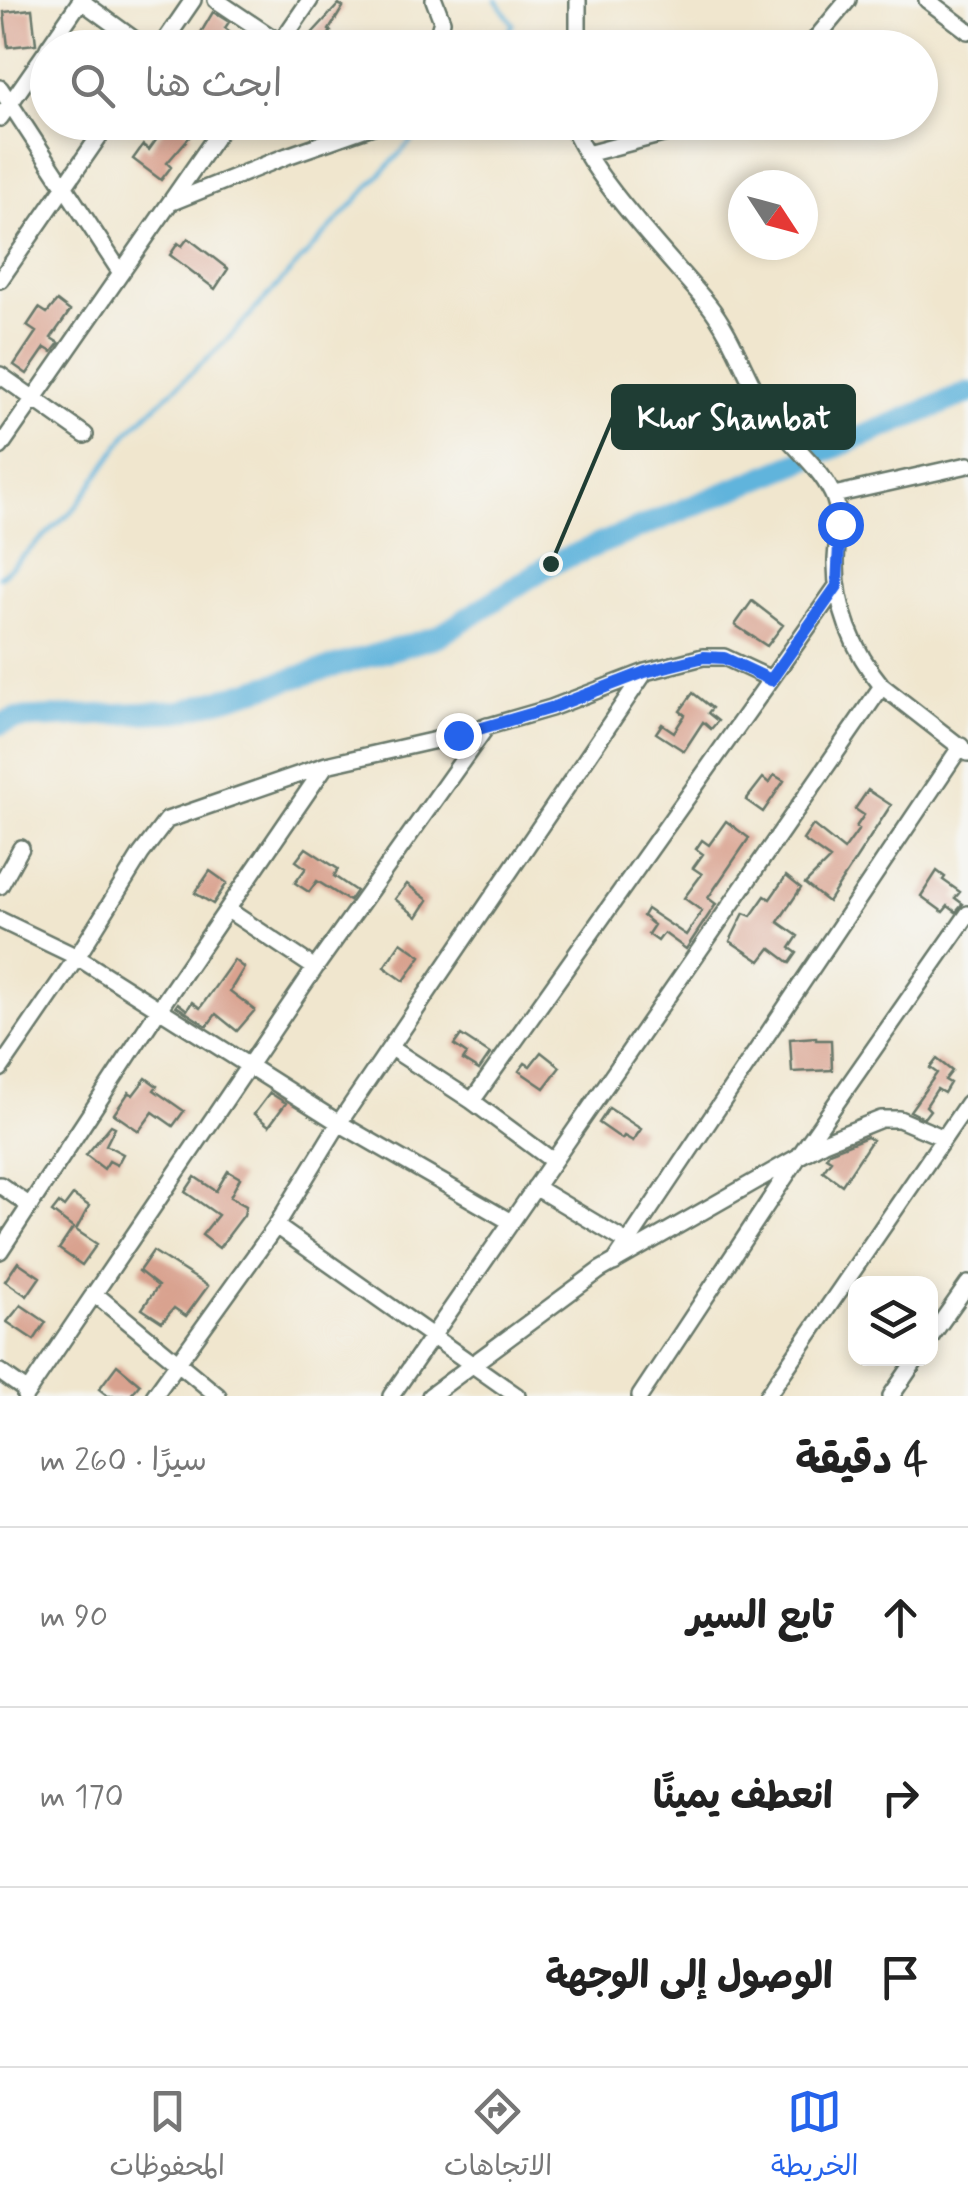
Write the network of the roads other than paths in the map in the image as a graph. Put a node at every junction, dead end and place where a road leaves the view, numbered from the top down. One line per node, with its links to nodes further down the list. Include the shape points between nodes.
1 (80, 0): 9 (street); 10 (street)
2 (193, 0): 11 (street)
3 (216, 0): 12 (street)
4 (310, 0): 13 (street)
5 (434, 0): 14 (street)
6 (578, 0): 15 (street)
7 (848, 0): 16 (street)
8 (927, 0): 17 (street)
9 (60, 30)
10 (121, 30)
11 (172, 30)
12 (257, 30)
13 (289, 30)
14 (439, 30)
15 (578, 30)
16 (823, 30)
17 (968, 31)
18 (30, 75): 20 (street)
19 (0, 88): 20 (street)
20 (10, 104): 21 (street); 22 (street)
21 (0, 118)
22 (30, 135)
23 (33, 140): 30 (street)
24 (97, 140): 30 (street)
25 (210, 140): 31 (street)
26 (333, 140): 31 (street)
27 (580, 140): 29 (street)
28 (640, 140): 29 (street)
29 (587, 154): 39 (street, via 725,326 767,411)
30 (64, 187): 32 (street); 33 (street)
31 (170, 203): 32 (street)
32 (121, 273): 35 (street)
33 (0, 280)
34 (0, 375): 35 (street)
35 (34, 399): 36 (street); 37 (street)
36 (85, 435)
37 (0, 447)
38 (968, 465): 39 (street)
39 (834, 495): 40 (street, via 840,524)
40 (837, 586): 42 (street); 43 (street, via 860,659)
41 (645, 672): 42 (street, via 724,658); 44 (street); 55 (street)
42 (771, 680): 58 (street)
43 (882, 686): 45 (street); 64 (street)
44 (487, 726): 46 (street); 53 (street)
45 (965, 750): 70 (street)
46 (326, 765): 49 (street); 52 (street, via 166,820)
47 (21, 848): 48 (street)
48 (0, 886)
49 (228, 910): 53 (street); 54 (street)
50 (968, 914): 63 (street)
51 (0, 920): 52 (street)
52 (77, 958): 54 (street); 56 (street)
53 (315, 968): 57 (street)
54 (159, 1009): 57 (street); 67 (street)
55 (391, 1048): 58 (street); 61 (street)
56 (3, 1058)
57 (250, 1064): 61 (street); 74 (street)
58 (472, 1101): 64 (street)
59 (968, 1103): 60 (street)
60 (963, 1122): 62 (street)
61 (339, 1124): 68 (street); 69 (street)
62 (944, 1138): 63 (street, via 899,1119 881,1119); 88 (street)
63 (797, 1159): 72 (street); 87 (street)
64 (553, 1161): 66 (street)
65 (0, 1185): 67 (street)
66 (535, 1188): 68 (street); 70 (street)
67 (30, 1206): 71 (street)
68 (511, 1222): 76 (street)
69 (276, 1226): 76 (street); 77 (street)
70 (628, 1242): 72 (street)
71 (0, 1251)
72 (614, 1263): 78 (street)
73 (968, 1284): 75 (street)
74 (94, 1294): 77 (street); 81 (street)
75 (938, 1327)
76 (432, 1336): 78 (street); 84 (street)
77 (178, 1361): 82 (street); 83 (street)
78 (470, 1363): 85 (street); 86 (street)
79 (912, 1366): 89 (street)
80 (0, 1372): 81 (street)
81 (27, 1394)
82 (154, 1396)
83 (218, 1396)
84 (391, 1396)
85 (430, 1396)
86 (517, 1396)
87 (640, 1396)
88 (767, 1396)
89 (891, 1396)

